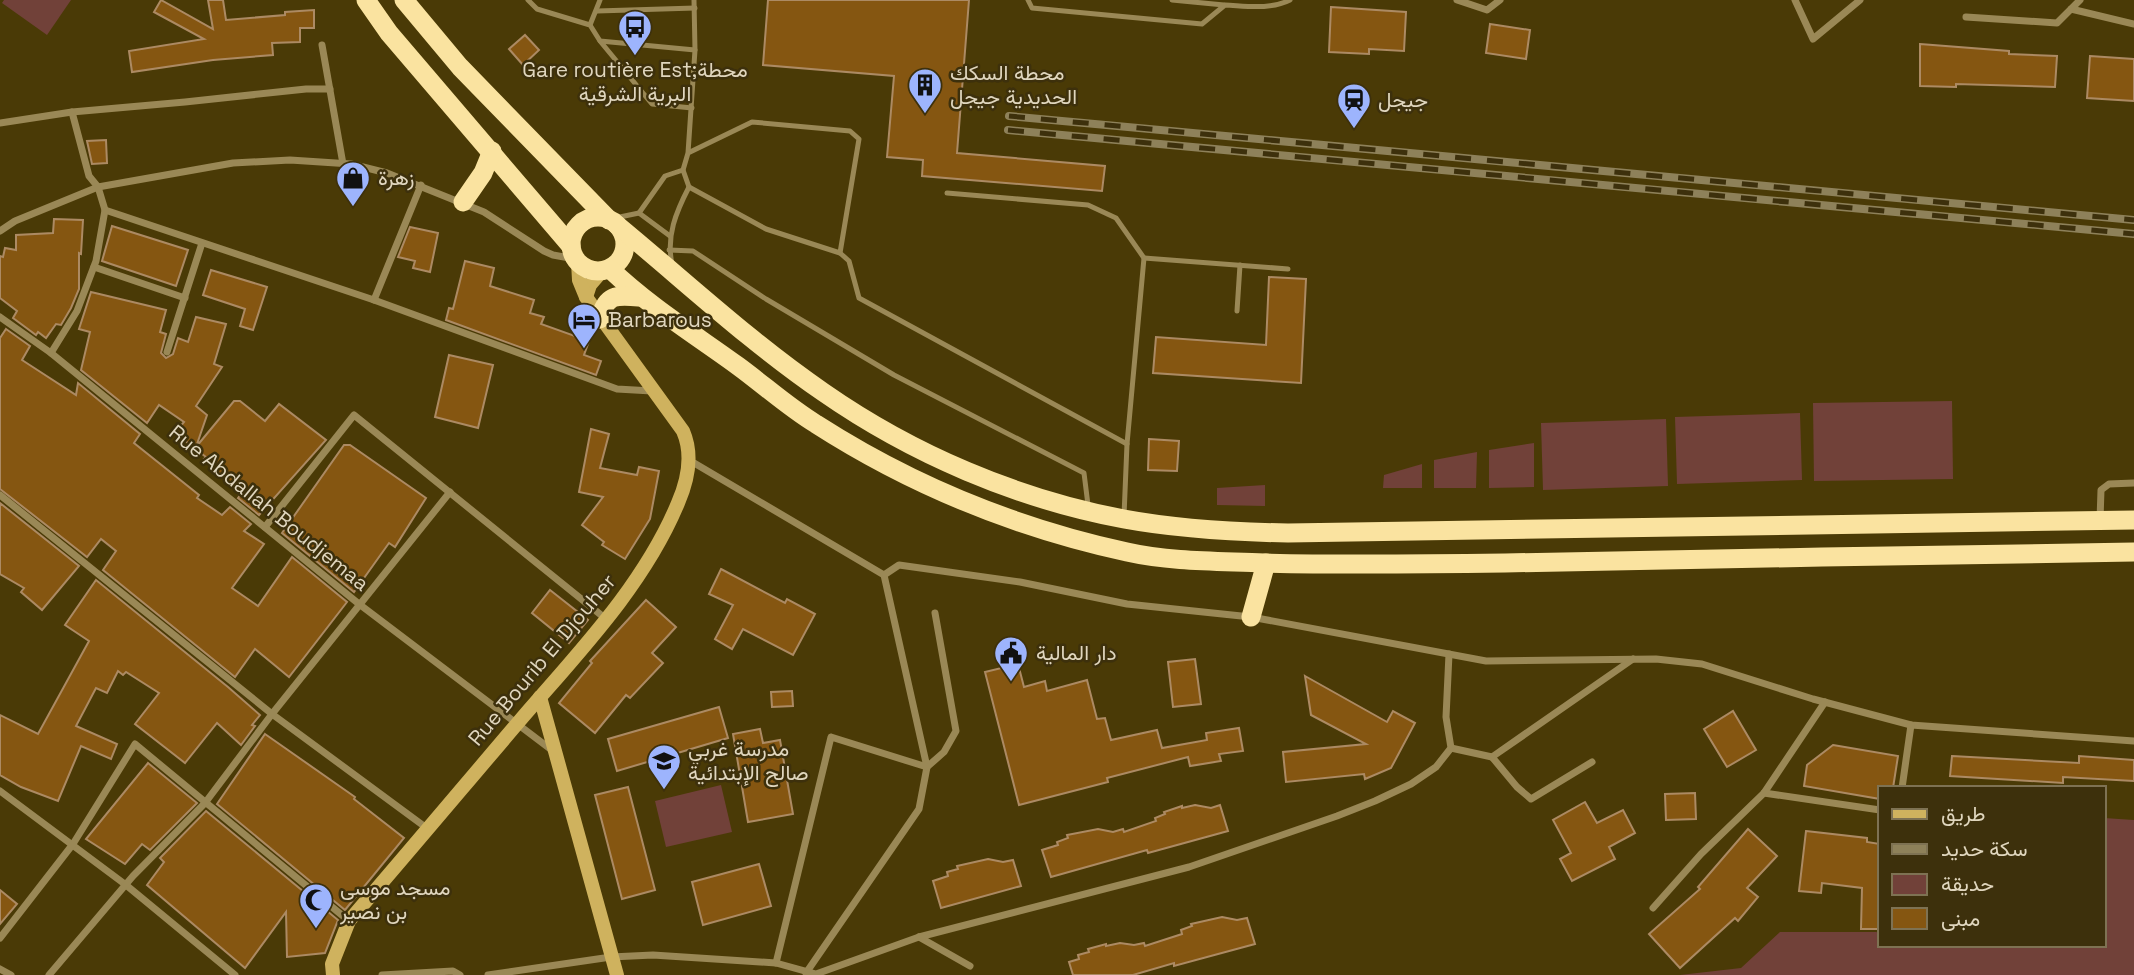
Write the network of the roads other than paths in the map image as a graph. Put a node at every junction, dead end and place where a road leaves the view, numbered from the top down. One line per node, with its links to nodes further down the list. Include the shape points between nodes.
1 (366, 0): 28 (highway)
2 (404, 0): 39 (highway, via 460,67)
3 (528, 0): 19 (lane, via 537,9)
4 (600, 0): 17 (lane)
5 (694, 0): 15 (lane)
6 (1028, 0): 14 (lane, via 1032,8 1202,24)
7 (1171, 0): 14 (lane)
8 (1290, 0): 14 (lane, via 1264,7)
9 (1457, 0): 10 (street, via 1487,10)
10 (1500, 0)
11 (1795, 0): 12 (street, via 1813,39)
12 (1860, 0)
13 (2080, 0): 16 (street)
14 (1226, 5)
15 (695, 8): 17 (lane); 23 (lane)
16 (2071, 9): 18 (street, via 2057,23); 20 (street)
17 (597, 11): 19 (lane)
18 (1966, 17)
19 (590, 24): 21 (lane)
20 (2134, 24)
21 (600, 41): 23 (lane); 25 (lane, via 652,104)
22 (322, 45): 24 (street)
23 (695, 50): 25 (lane)
24 (330, 89): 26 (street); 30 (street)
25 (692, 108): 29 (lane)
26 (72, 111): 27 (street); 33 (street, via 89,176)
27 (0, 123)
28 (492, 151): 36 (highway); 45 (highway)
29 (688, 153): 31 (lane); 44 (lane, via 752,122 850,131 859,139)
30 (343, 164): 32 (street); 33 (street, via 290,160 233,163)
31 (683, 170): 34 (lane); 38 (lane, via 664,176)
32 (421, 185): 36 (street); 55 (street)
33 (98, 187): 37 (street); 40 (street)
34 (689, 187): 41 (lane); 44 (lane, via 766,229)
35 (947, 193): 46 (lane, via 1088,205 1116,218)
36 (463, 202): 45 (street, via 544,251)
37 (105, 210): 42 (street); 48 (street)
38 (639, 213): 39 (lane); 41 (lane)
39 (613, 222): 45 (highway, via 594,218 580,225 572,238); 50 (highway, via 622,231 625,248 623,257); 51 (highway)
40 (0, 231)
41 (670, 236): 43 (lane)
42 (202, 243): 54 (street); 55 (street)
43 (669, 250): 51 (lane); 67 (lane, via 693,251 894,374 1084,473)
44 (840, 253): 62 (lane, via 849,261 859,298)
45 (575, 256): 50 (highway, via 593,271); 52 (main road, Rue Bourib El Djouher)
46 (1144, 258): 47 (lane); 62 (lane)
47 (1240, 265): 49 (lane); 56 (lane)
48 (94, 267): 54 (street); 60 (street, via 77,311)
49 (1289, 269)
50 (606, 270): 52 (main road, via 590,285); 53 (highway)
51 (674, 272): 67 (highway, via 758,344 860,417 997,483)
52 (586, 297): 58 (main road, Rue Bourib El Djouher)
53 (639, 297): 58 (highway, via 611,298); 73 (highway, via 815,424 926,486 1034,527 1128,552)
54 (185, 298): 59 (street)
55 (374, 300): 61 (street, via 617,389)
56 (1237, 312)
57 (0, 317): 60 (street, Rue Abdallah Boudjemaa)
58 (600, 319): 61 (main road, Rue Bourib El Djouher)
59 (167, 352)
60 (51, 354): 71 (street, Rue Abdallah Boudjemaa)
61 (654, 391): 63 (main road, Rue Bourib El Djouher, via 683,431)
62 (1128, 444): 68 (lane)
63 (689, 459): 74 (street); 78 (main road, Rue Bourib El Djouher, via 672,518)
64 (2134, 483): 70 (street, via 2109,484 2101,490)
65 (450, 492): 71 (street, via 354,415); 75 (street); 78 (street)
66 (0, 495): 83 (street)
67 (1089, 512): 68 (highway)
68 (1124, 519): 70 (highway, via 1288,533)
69 (2134, 520): 70 (highway)
70 (2100, 521)
71 (265, 527): 75 (street, Rue Abdallah Boudjemaa)
72 (2134, 552): 73 (highway, via 1389,565)
73 (1266, 563): 77 (highway)
74 (884, 575): 77 (street, via 899,565 1020,582 1127,604); 91 (street)
75 (359, 604): 83 (street); 84 (street, Rue Abdallah Boudjemaa)
76 (935, 612): 91 (street, via 956,731 944,752)
77 (1251, 617): 79 (street)
78 (606, 619): 81 (main road, Rue Bourib El Djouher)
79 (1449, 654): 80 (street, via 1486,661); 87 (street, via 1446,717)
80 (1633, 659): 82 (street, via 1702,664); 89 (street)
81 (540, 697): 84 (main road, Rue Bourib El Djouher); 88 (main road)
82 (1825, 702): 85 (street); 94 (street)
83 (272, 713): 95 (street); 97 (street)
84 (518, 723): 88 (street, Rue Abdallah Boudjemaa); 97 (main road, Rue Bourib El Djouher)
85 (1911, 725): 86 (street); 92 (street)
86 (2134, 741)
87 (1451, 748): 89 (street); 102 (street, via 1436,767 1411,784 1337,816 1189,867)
88 (554, 752): 104 (main road)
89 (1492, 757): 90 (street, via 1531,799)
90 (1592, 762)
91 (927, 767): 105 (street, via 831,737); 108 (street, via 919,809)
92 (1902, 786)
93 (0, 791): 98 (street)
94 (1764, 793): 96 (street); 100 (street)
95 (205, 803): 98 (street, via 135,744); 99 (street); 101 (street)
96 (1878, 810)
97 (428, 829): 101 (main road, Rue Bourib El Djouher)
98 (73, 844): 99 (street); 103 (street)
99 (126, 885): 111 (street); 112 (street)
100 (1653, 908)
101 (349, 922): 113 (main road, Rue Bourib El Djouher, via 332,964)
102 (919, 937): 106 (street); 109 (street)
103 (0, 938)
104 (611, 957): 105 (street, via 653,955); 116 (street); 117 (main road)
105 (776, 963): 108 (street)
106 (970, 966)
107 (0, 969): 110 (street)
108 (806, 973): 109 (street)
109 (816, 974)
110 (11, 975)
111 (49, 975)
112 (235, 975)
113 (333, 975)
114 (382, 975): 115 (street, via 453,971)
115 (460, 975)
116 (488, 975)
117 (617, 975)

